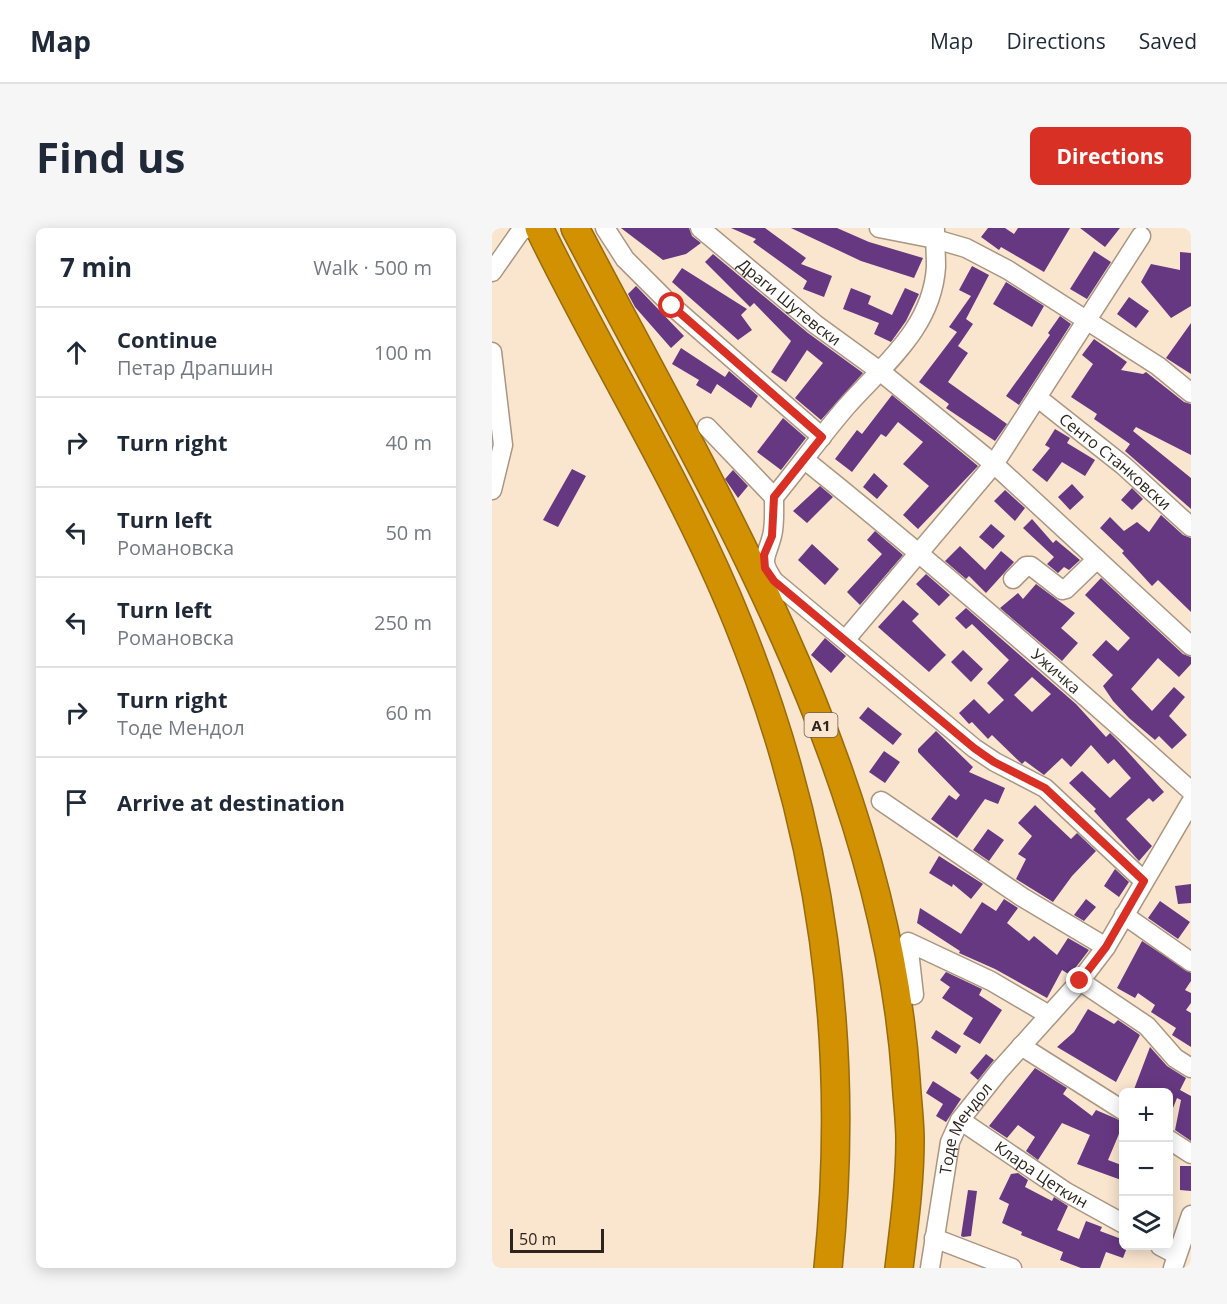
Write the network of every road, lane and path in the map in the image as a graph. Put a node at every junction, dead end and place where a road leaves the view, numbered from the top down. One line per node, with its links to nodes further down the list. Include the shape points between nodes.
1 (574, 228): 48 (highway, A1, via 778,624 818,717 854,819 880,906 903,1041 910,1140)
2 (605, 228): 15 (street, via 625,259 672,306)
3 (700, 228): 11 (street, Драги Шутевски, via 815,324)
4 (879, 228): 6 (street)
5 (536, 229): 8 (street, via 520,232); 47 (highway, via 682,503 738,622 772,716 801,819 823,926 835,1023 837,1124)
6 (935, 233): 9 (street, via 1008,270); 11 (street, via 936,268 928,300 903,348)
7 (1140, 236): 9 (street)
8 (492, 272)
9 (1087, 320): 12 (street, via 1158,366); 13 (street)
10 (492, 352): 18 (street, via 503,445)
11 (881, 372): 15 (street); 17 (street, Драги Шутевски)
12 (1191, 393)
13 (1038, 398): 17 (street); 20 (street, Сенто Станковски, via 1124,466)
14 (707, 428): 19 (street)
15 (822, 437): 16 (street)
16 (805, 460): 19 (street); 21 (street, Ужичка)
17 (994, 464): 21 (street); 22 (street, Драги Шутевски)
18 (492, 490)
19 (774, 497): 24 (street, via 765,568 774,581)
20 (1191, 527)
21 (921, 553): 24 (street); 26 (street, Ужичка)
22 (1097, 559): 23 (street, via 1066,590 1031,566); 25 (street, Драги Шутевски)
23 (1013, 579)
24 (846, 639): 29 (street, via 974,748 1045,788)
25 (1191, 646)
26 (1191, 791)
27 (881, 801): 31 (street, via 1022,897)
28 (1188, 814): 29 (street, Тоде Мендол)
29 (1144, 881): 30 (street, Тоде Мендол)
30 (1125, 915): 31 (street, Тоде Мендол); 32 (street)
31 (1106, 947): 33 (street, Тоде Мендол)
32 (1191, 962)
33 (1080, 981): 35 (street, Тоде Мендол); 37 (street, via 1147,1026 1175,1058)
34 (914, 995): 35 (street, via 908,942 991,981)
35 (1049, 1015): 36 (street, Тоде Мендол)
36 (1021, 1046): 38 (street); 39 (street, Тоде Мендол)
37 (1191, 1068)
38 (1119, 1108)
39 (960, 1120): 43 (street, Клара Цеткин, via 1066,1192); 44 (street, Тоде Мендол, via 950,1142)
40 (1173, 1142): 41 (street)
41 (1191, 1154)
42 (1191, 1215): 46 (street)
43 (1119, 1221)
44 (934, 1238): 49 (street, Тоде Мендол); 50 (street)
45 (1165, 1250): 46 (street)
46 (1175, 1261)
47 (827, 1268)
48 (899, 1268)
49 (930, 1268)
50 (1012, 1268)

